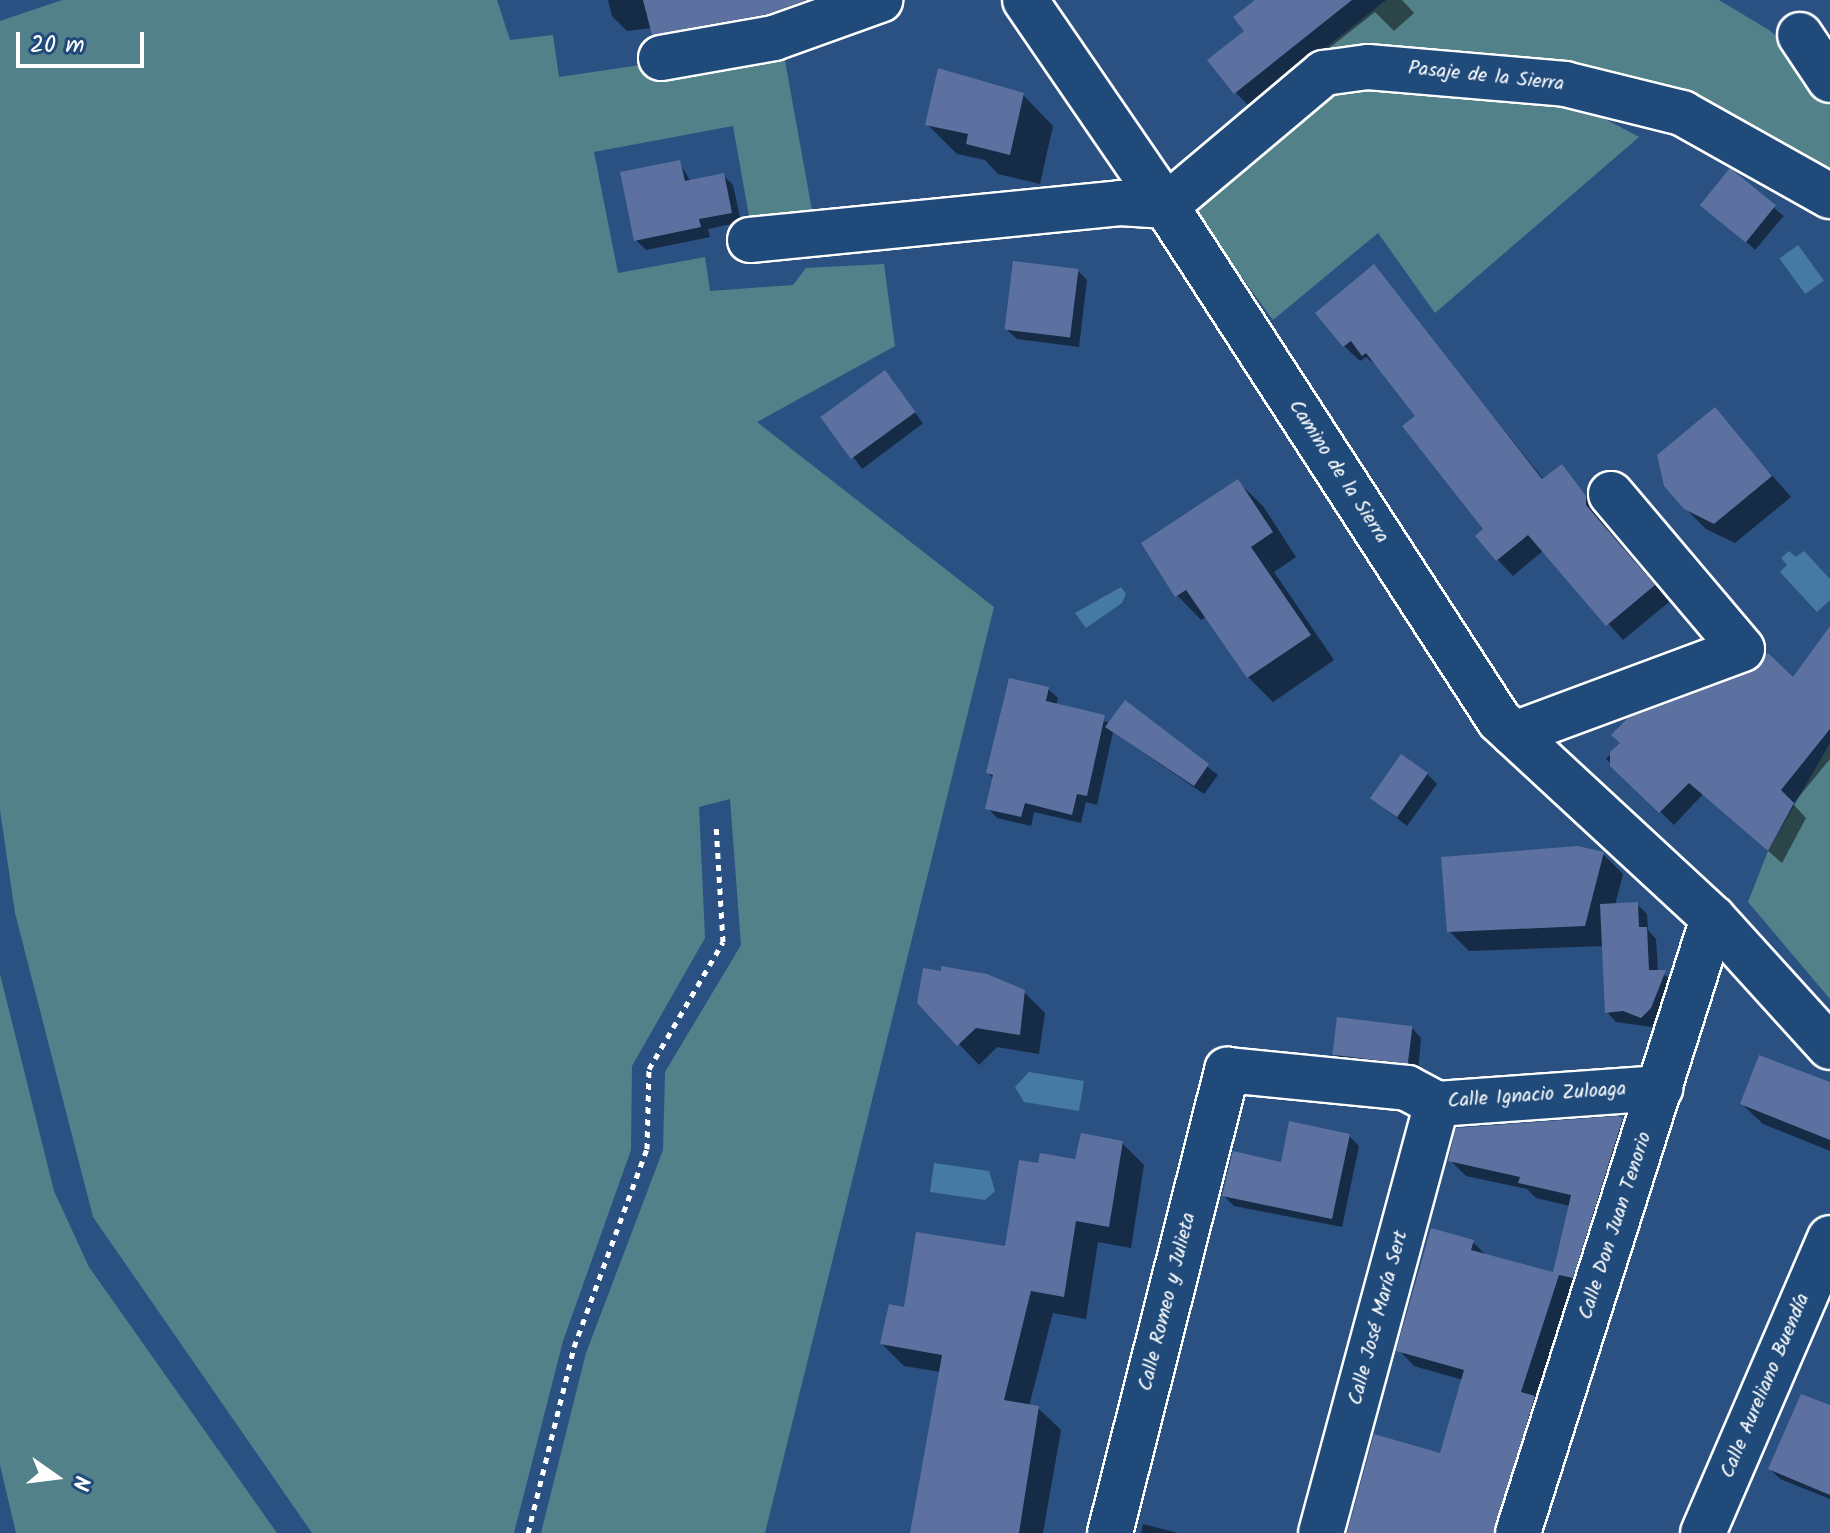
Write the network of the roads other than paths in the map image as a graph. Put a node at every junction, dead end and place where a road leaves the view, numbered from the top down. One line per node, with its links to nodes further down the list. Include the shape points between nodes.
1 (880, 0): 4 (street, via 774,38)
2 (1025, 0): 7 (street, Camino de la Sierra)
3 (1800, 35): 5 (street)
4 (661, 58)
5 (1830, 80)
6 (1830, 196): 7 (street, Pasaje de la Sierra, via 1682,113 1565,84 1368,67 1324,73)
7 (1166, 206): 8 (street, via 1120,203); 10 (street, Camino de la Sierra, via 1499,720)
8 (750, 240)
9 (1611, 494): 10 (street, via 1742,649)
10 (1514, 734): 11 (street, Camino de la Sierra)
11 (1713, 918): 12 (street, Camino de la Sierra); 14 (street, Calle Don Juan Tenorio)
12 (1830, 1047)
13 (1227, 1070): 15 (street, Calle Ignacio Zuloaga, via 1407,1088); 17 (street, Calle Romeo y Julieta)
14 (1660, 1088): 15 (street, Calle Ignacio Zuloaga); 19 (street, Calle Don Juan Tenorio)
15 (1437, 1104): 18 (street, Calle José María Sert)
16 (1830, 1238): 20 (street, Calle Aureliano Buendía)
17 (1110, 1533)
18 (1321, 1533)
19 (1518, 1533)
20 (1703, 1533)

